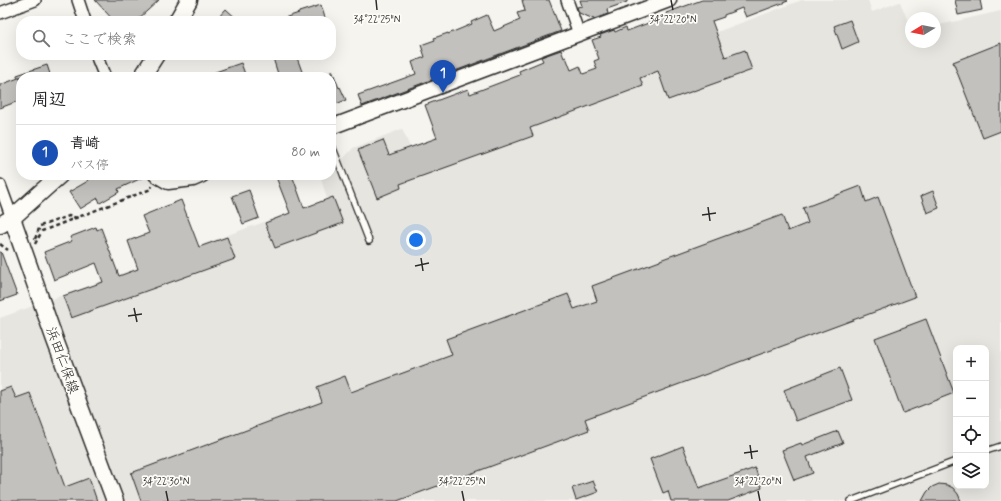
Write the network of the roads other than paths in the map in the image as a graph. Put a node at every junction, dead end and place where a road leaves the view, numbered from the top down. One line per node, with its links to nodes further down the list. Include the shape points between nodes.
1 (35, 0): 6 (street)
2 (78, 0): 8 (street)
3 (189, 0): 9 (main road)
4 (567, 0): 10 (street)
5 (669, 0): 10 (street)
6 (10, 5): 7 (street)
7 (0, 13)
8 (83, 16)
9 (180, 16)
10 (579, 34): 15 (street)
11 (98, 60): 13 (street)
12 (153, 60): 14 (main road)
13 (103, 72)
14 (145, 72)
15 (336, 125)
16 (336, 157): 22 (lane)
17 (54, 180): 21 (main road)
18 (164, 180): 19 (street)
19 (180, 180)
20 (0, 186): 21 (street)
21 (6, 222): 26 (main road, 浜田仁保線, via 55,340)
22 (369, 240)
23 (1001, 446): 24 (lane)
24 (989, 450)
25 (953, 462): 27 (lane)
26 (115, 501)
27 (851, 501)

